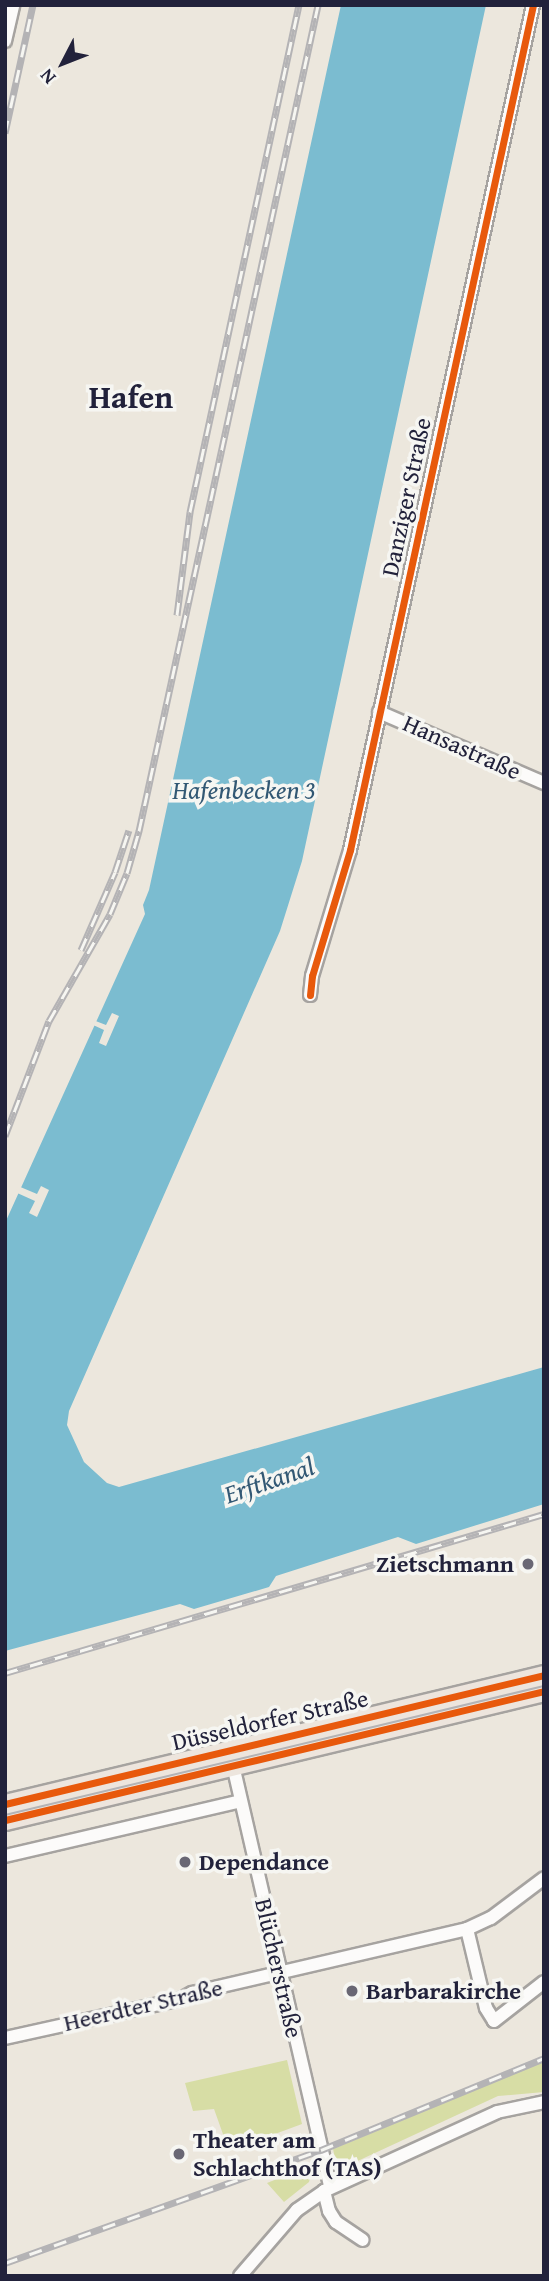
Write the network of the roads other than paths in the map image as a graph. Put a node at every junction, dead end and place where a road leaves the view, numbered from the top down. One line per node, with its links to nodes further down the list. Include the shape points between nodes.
1 (13, 5): 3 (street)
2 (533, 5): 4 (street, Danziger Straße)
3 (5, 41)
4 (379, 712): 5 (street, Hansastraße); 6 (street, Danziger Straße, via 350,850)
5 (544, 783)
6 (310, 995)
7 (544, 1675): 9 (main road, Düsseldorfer Straße)
8 (544, 1690): 9 (main road, Düsseldorfer Straße)
9 (231, 1757): 10 (street, Blücherstraße); 11 (main road, Düsseldorfer Straße); 12 (main road, Düsseldorfer Straße)
10 (241, 1801): 13 (street); 16 (street, Blücherstraße)
11 (5, 1804)
12 (5, 1820)
13 (5, 1856)
14 (544, 1878): 15 (street, Heerdter Straße, via 491,1918)
15 (467, 1929): 16 (street, Heerdter Straße); 17 (street, via 486,2008 494,2021)
16 (280, 1972): 18 (street, Heerdter Straße); 20 (street, Blücherstraße)
17 (544, 1982)
18 (5, 2038)
19 (544, 2102): 20 (street, via 497,2112)
20 (327, 2189): 21 (street, Blücherstraße, via 329,2211 336,2222); 22 (street, via 297,2210)
21 (363, 2240)
22 (240, 2276)

